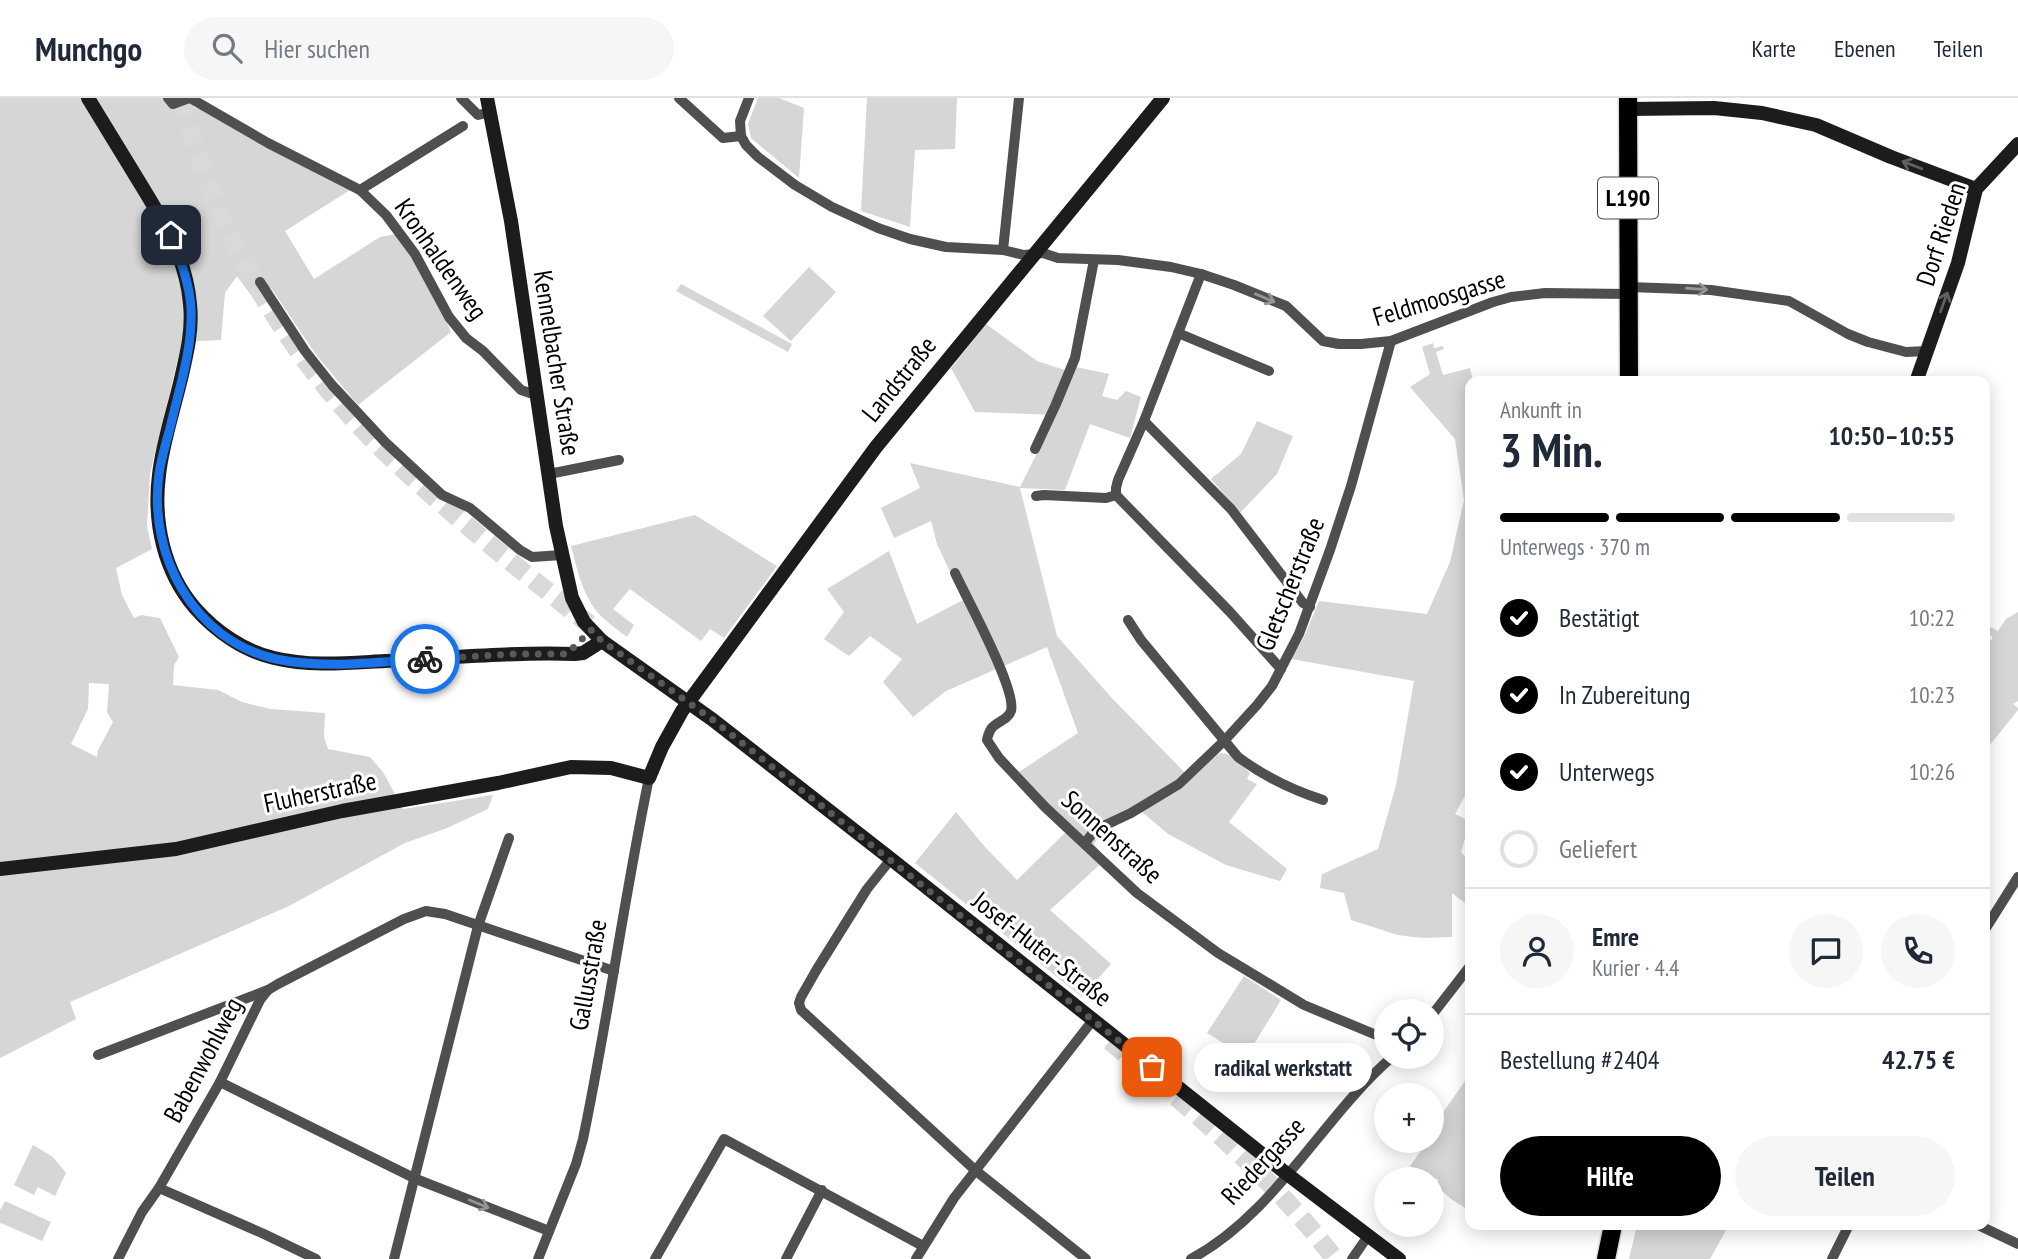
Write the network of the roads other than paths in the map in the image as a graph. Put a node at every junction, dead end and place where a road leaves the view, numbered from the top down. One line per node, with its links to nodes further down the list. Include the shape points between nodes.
1 (88, 98): 41 (main road, via 171,235 187,284 191,325 159,474 157,514 165,557 181,589 204,618 254,652 320,665)
2 (168, 98): 3 (street, Kronhaldenweg, via 173,104)
3 (189, 98): 15 (street, Kronhaldenweg)
4 (460, 98): 9 (street, via 478,114)
5 (679, 98): 12 (street, via 723,138)
6 (749, 98): 12 (street, via 740,121)
7 (1019, 98): 16 (street)
8 (1163, 98): 17 (main road, Landstraße)
9 (489, 105): 28 (main road, Kennelbacher Straße)
10 (1632, 105): 14 (main road, one-way to 10, via 1816,125 1762,113); 21 (main road, L190)
11 (463, 126): 15 (street)
12 (741, 136): 16 (street, Feldmoosgasse, via 758,157 794,185 878,228 946,247)
13 (2018, 144): 14 (main road, Dorf Rieden)
14 (1976, 189): 24 (main road, Dorf Rieden, one-way to 14, via 1958,263)
15 (360, 190): 28 (street, Kronhaldenweg, via 404,239 466,338 521,390)
16 (1003, 250): 17 (street, Feldmoosgasse)
17 (1034, 254): 18 (street, Feldmoosgasse); 43 (main road, Landstraße, via 862,465)
18 (1094, 260): 19 (street, Feldmoosgasse, via 1145,263); 30 (street, via 1075,358)
19 (1201, 274): 22 (street); 23 (street, Feldmoosgasse, one-way to 23, via 1286,306 1323,341)
20 (260, 282): 35 (street, via 332,385 442,495 470,508 532,557)
21 (1629, 291): 23 (street, Feldmoosgasse, via 1511,298); 24 (street, Feldmoosgasse, one-way to 24, via 1711,290 1789,301 1868,342 1906,352); 26 (main road, L190)
22 (1178, 333): 25 (street); 29 (street)
23 (1391, 341): 37 (street, Gletscherstraße, via 1352,486)
24 (1927, 351): 27 (main road)
25 (1269, 371)
26 (1629, 376)
27 (1918, 376)
28 (536, 395): 32 (main road, Kennelbacher Straße)
29 (1144, 421): 33 (street); 37 (street, via 1231,509)
30 (1035, 449)
31 (619, 460): 32 (street)
32 (549, 474): 35 (main road, Kennelbacher Straße)
33 (1116, 495): 34 (street); 42 (street)
34 (1036, 496)
35 (562, 555): 39 (main road, Kennelbacher Straße, via 572,598)
36 (955, 573): 48 (street, Sonnenstraße, via 1011,701 1011,711 990,730 987,740 1045,807)
37 (1310, 607): 42 (street, Gletscherstraße)
38 (1128, 620): 44 (street)
39 (591, 630): 40 (main road, Kennelbacher Straße); 41 (main road)
40 (602, 641): 41 (main road, via 583,653); 43 (main road, Josef-Huter-Straße)
41 (567, 654)
42 (1282, 669): 44 (street, Gletscherstraße)
43 (689, 703): 45 (main road, Gallusstraße, via 673,724); 49 (main road, Josef-Huter-Straße)
44 (1225, 740): 46 (street, via 1256,771); 48 (street, Gletscherstraße, via 1179,784 1095,831)
45 (649, 778): 50 (main road, Fluherstraße, via 611,768 571,767 342,811 186,847); 54 (street, Gallusstraße)
46 (1324, 800)
47 (509, 838): 53 (street)
48 (1085, 843): 59 (street, Sonnenstraße, via 1137,893 1218,953 1304,1005)
49 (891, 859): 58 (main road, Josef-Huter-Straße); 63 (street, via 867,889 801,997 800,1010)
50 (0, 869)
51 (2018, 877): 52 (street)
52 (1990, 921)
53 (478, 926): 54 (street); 56 (street, Babenwohlweg, via 445,914 415,913); 65 (street)
54 (614, 971): 71 (street, Gallusstraße, via 583,1139)
55 (1465, 972): 57 (street)
56 (268, 990): 60 (street); 62 (street, Babenwohlweg)
57 (1444, 1000)
58 (1093, 1020): 63 (street); 64 (main road, Josef-Huter-Straße)
59 (1374, 1035)
60 (98, 1055)
61 (1380, 1069): 64 (street, Riedergasse)
62 (220, 1082): 65 (street); 66 (street, Babenwohlweg)
63 (975, 1170): 74 (street); 82 (street)
64 (1287, 1174): 72 (main road, Josef-Huter-Straße); 83 (street, Riedergasse, via 1246,1219)
65 (416, 1178): 71 (street, one-way to 71); 77 (street)
66 (159, 1188): 75 (street, Babenwohlweg); 76 (street)
67 (822, 1190): 74 (street); 79 (street, via 724,1139); 80 (street)
68 (1612, 1230): 86 (main road)
69 (1846, 1230): 87 (street)
70 (1989, 1230): 73 (street)
71 (549, 1231): 78 (street, Gallusstraße)
72 (1368, 1236): 84 (street); 85 (main road, Josef-Huter-Straße)
73 (2018, 1244)
74 (923, 1246): 81 (street)
75 (118, 1259)
76 (316, 1259)
77 (394, 1259)
78 (538, 1259)
79 (655, 1259)
80 (786, 1259)
81 (916, 1259)
82 (1086, 1259)
83 (1191, 1259)
84 (1352, 1259)
85 (1399, 1259)
86 (1606, 1259)
87 (1832, 1259)

